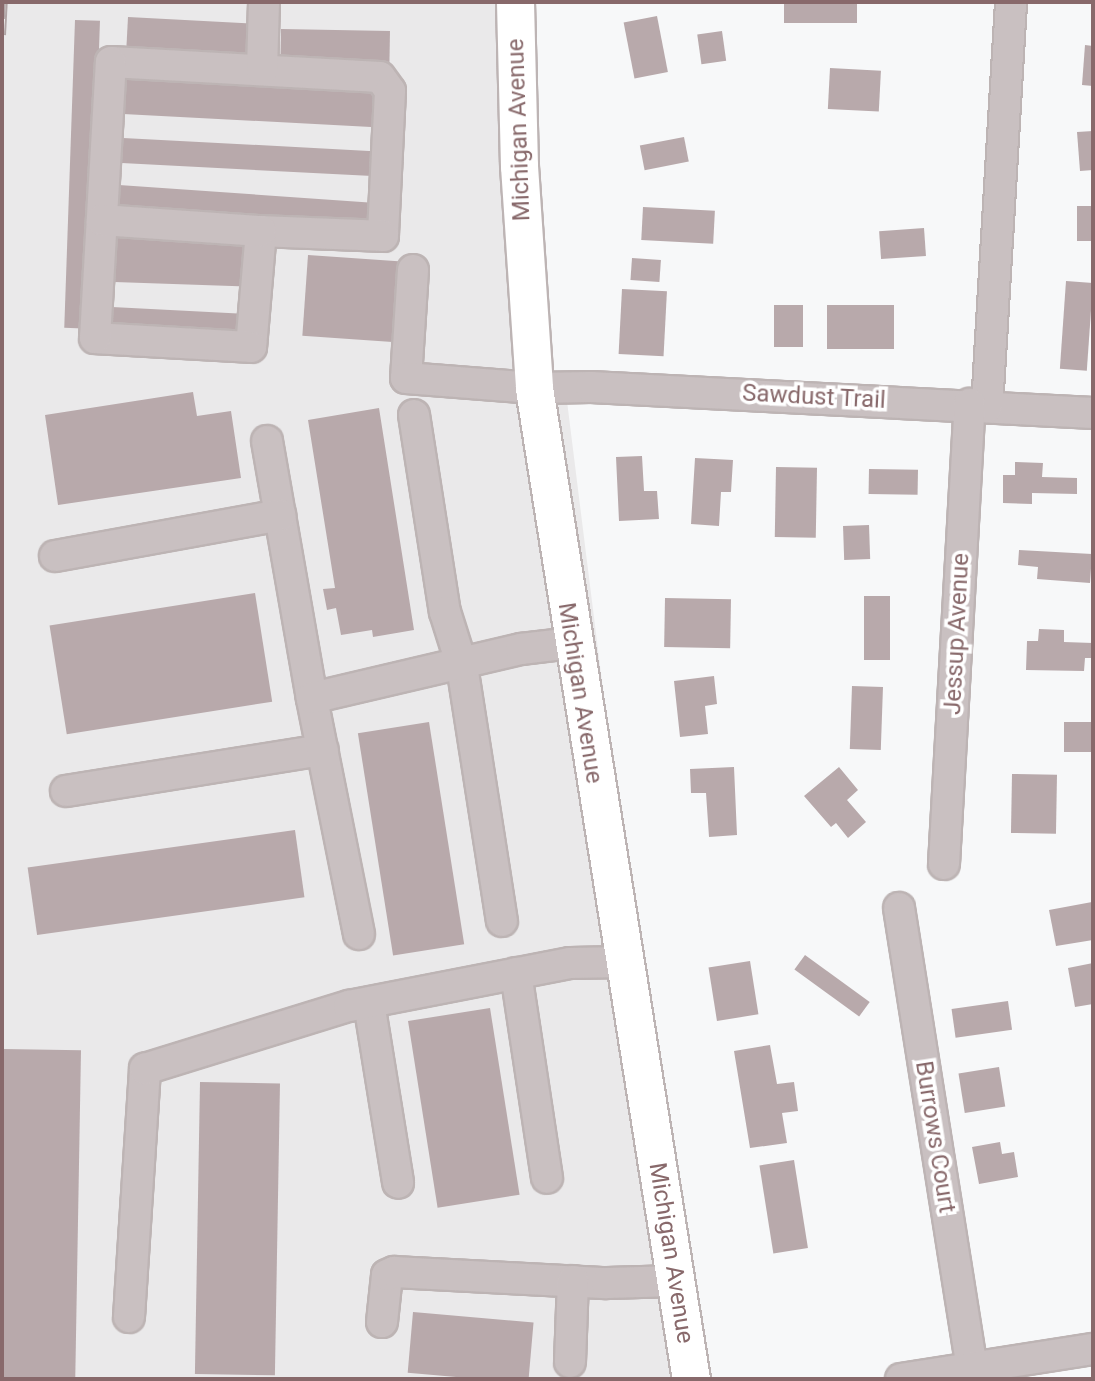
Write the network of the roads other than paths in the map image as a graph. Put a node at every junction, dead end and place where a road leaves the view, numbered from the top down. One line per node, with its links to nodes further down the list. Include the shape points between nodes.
1 (264, 2): 4 (street)
2 (515, 2): 8 (main road, Michigan Avenue, via 519,166)
3 (1011, 2): 9 (street, Jessup Avenue)
4 (262, 71): 5 (street, via 111,62); 6 (street, via 380,77 390,91 383,236)
5 (102, 220): 6 (street); 6 (street, via 95,338 251,347)
6 (261, 230)
7 (413, 270): 8 (street, Sawdust Trail, via 406,378)
8 (534, 388): 9 (street, Sawdust Trail); 15 (main road, Michigan Avenue)
9 (979, 406): 10 (street, Sawdust Trail); 20 (street, Jessup Avenue)
10 (1093, 413)
11 (414, 415): 16 (street, via 445,612)
12 (267, 441): 13 (street)
13 (280, 515): 14 (street); 17 (street)
14 (55, 556)
15 (571, 643): 16 (street, via 521,649); 24 (main road, Michigan Avenue)
16 (462, 666): 17 (street); 22 (street)
17 (313, 698): 18 (street)
18 (323, 750): 19 (street); 23 (street)
19 (66, 791)
20 (944, 864)
21 (899, 908): 35 (street, Burrows Court)
22 (502, 921)
23 (359, 934)
24 (624, 962): 25 (street, via 570,963); 30 (main road, Michigan Avenue)
25 (516, 973): 26 (street); 27 (street)
26 (369, 1003): 28 (street); 31 (street, via 145,1069)
27 (547, 1178)
28 (398, 1183)
29 (573, 1281): 30 (street); 32 (street, via 394,1272 387,1275); 34 (street)
30 (676, 1281): 36 (main road, Michigan Avenue)
31 (129, 1317)
32 (382, 1322)
33 (1093, 1349): 35 (street)
34 (569, 1362)
35 (973, 1373): 37 (street)
36 (691, 1379)
37 (901, 1379)

